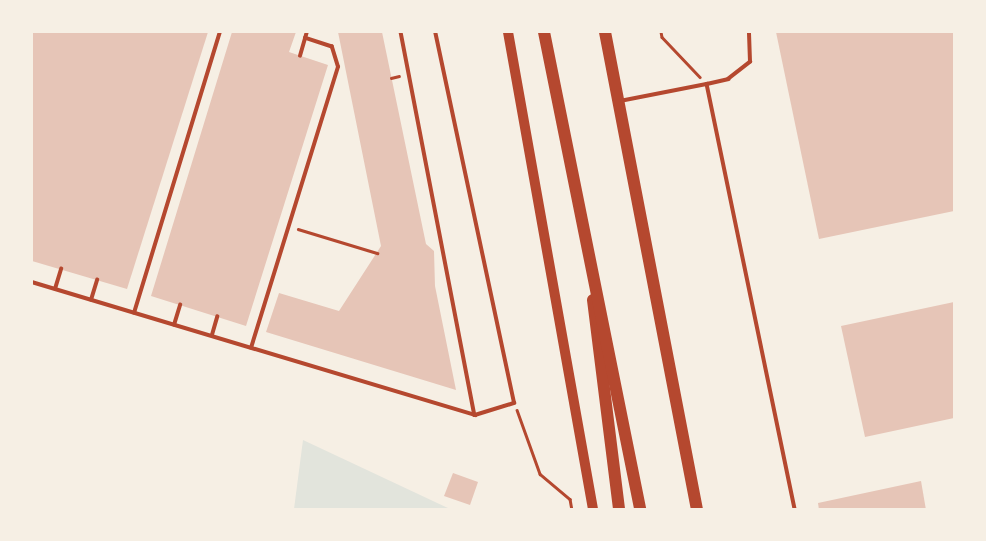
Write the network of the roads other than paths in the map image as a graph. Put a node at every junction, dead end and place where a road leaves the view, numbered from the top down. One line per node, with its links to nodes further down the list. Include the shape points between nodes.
1 (220, 32): 20 (lane)
2 (307, 32): 9 (lane)
3 (401, 32): 25 (lane)
4 (435, 32): 25 (lane, via 514,403)
5 (508, 32): 26 (street)
6 (544, 32): 13 (main road)
7 (605, 32): 12 (main road)
8 (749, 32): 11 (lane, via 750,62 728,79)
9 (305, 38): 10 (lane); 24 (lane, via 332,47 338,67)
10 (300, 55)
11 (707, 84): 12 (lane); 30 (lane)
12 (620, 102): 29 (main road)
13 (584, 230): 27 (main road); 28 (main road)
14 (61, 270): 17 (lane)
15 (97, 280): 18 (lane)
16 (32, 282): 17 (lane)
17 (55, 289): 18 (lane)
18 (91, 300): 20 (lane)
19 (180, 305): 22 (lane)
20 (134, 313): 22 (lane)
21 (218, 317): 23 (lane)
22 (174, 325): 23 (lane)
23 (212, 336): 24 (lane)
24 (251, 348): 25 (lane)
25 (475, 415)
26 (593, 509)
27 (619, 509)
28 (640, 509)
29 (697, 509)
30 (795, 509)

